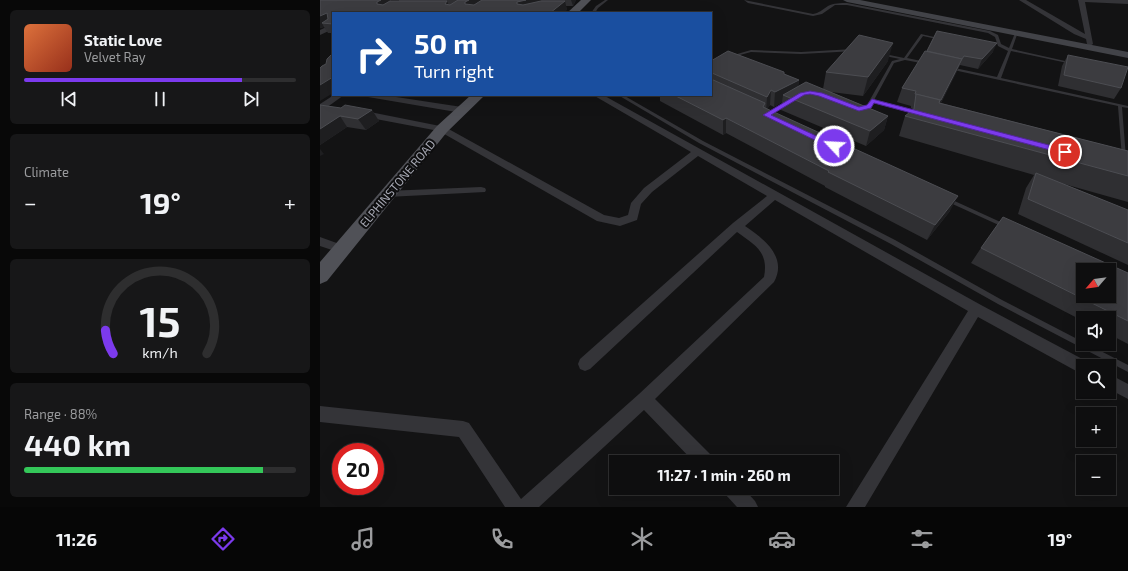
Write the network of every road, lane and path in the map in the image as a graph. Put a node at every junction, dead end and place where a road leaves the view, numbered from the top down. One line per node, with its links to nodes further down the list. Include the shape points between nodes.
1 (586, 0): 8 (main road)
2 (607, 0): 9 (lane)
3 (745, 0): 20 (lane, via 812,15 819,14 833,4 847,4 989,32 997,36 999,45)
4 (848, 0): 14 (main road)
5 (1022, 0): 10 (street)
6 (1082, 0): 7 (street); 12 (street)
7 (1128, 2)
8 (573, 10)
9 (594, 12)
10 (1065, 26): 12 (street); 17 (street)
11 (332, 27): 13 (street)
12 (1087, 29): 17 (street)
13 (320, 33): 15 (street)
14 (1017, 33): 17 (main road); 20 (lane)
15 (332, 35)
16 (943, 40): 25 (lane, via 922,35)
17 (1089, 43): 22 (main road)
18 (994, 49): 20 (lane)
19 (857, 50): 23 (lane, via 801,53 751,51)
20 (1009, 51): 28 (lane); 30 (lane)
21 (877, 54): 25 (lane)
22 (1128, 55)
23 (730, 56): 24 (lane); 26 (lane)
24 (725, 59)
25 (905, 59): 27 (lane); 37 (lane, via 893,62)
26 (737, 60)
27 (930, 64)
28 (1076, 64)
29 (945, 67): 30 (lane)
30 (998, 78): 39 (lane)
31 (338, 96): 38 (street)
32 (374, 96): 43 (street)
33 (478, 96): 43 (main road, ELPHINSTONE ROAD)
34 (599, 96): 50 (street)
35 (622, 96): 64 (lane, via 701,142)
36 (795, 98): 46 (lane)
37 (872, 101): 42 (lane, via 864,108); 47 (lane)
38 (322, 105): 41 (street)
39 (1120, 105): 40 (lane); 51 (lane)
40 (1128, 107)
41 (338, 108)
42 (853, 108)
43 (462, 110): 49 (main road, ELPHINSTONE ROAD)
44 (353, 111): 49 (street)
45 (759, 112): 46 (lane)
46 (766, 115): 48 (lane)
47 (926, 115)
48 (773, 118)
49 (442, 129): 50 (street, via 601,218 620,222 633,217 636,203 648,190); 53 (main road, ELPHINSTONE ROAD)
50 (698, 152): 54 (street)
51 (1125, 167)
52 (481, 190): 53 (street)
53 (387, 194): 59 (main road, ELPHINSTONE ROAD)
54 (775, 195): 56 (street); 61 (street)
55 (943, 197): 57 (lane)
56 (737, 226): 63 (street); 67 (street, via 764,247 772,258 773,269 770,279)
57 (1008, 227)
58 (320, 241): 59 (street)
59 (341, 249): 60 (main road, ELPHINSTONE ROAD)
60 (320, 276)
61 (976, 309): 62 (street); 74 (street)
62 (1076, 363)
63 (585, 364)
64 (1128, 369)
65 (1116, 385): 66 (street)
66 (1128, 392)
67 (644, 399): 69 (street); 72 (street)
68 (320, 414): 71 (street, via 463,429)
69 (699, 455)
70 (738, 495): 73 (street)
71 (516, 507)
72 (526, 507)
73 (749, 507)
74 (856, 507)

